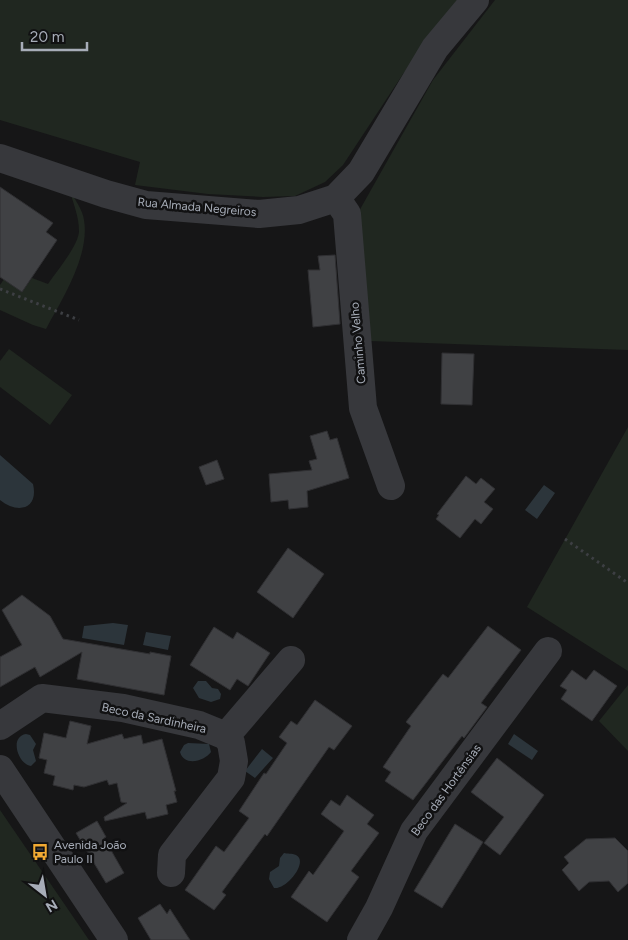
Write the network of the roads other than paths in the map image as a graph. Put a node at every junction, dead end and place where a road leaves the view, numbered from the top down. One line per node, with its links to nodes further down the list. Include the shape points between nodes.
1 (475, 0): 3 (street, Rua Almada Negreiros, via 435,48 362,172)
2 (0, 158): 3 (street, Rua Almada Negreiros, via 146,205 259,214 300,210)
3 (336, 198): 4 (street, Caminho Velho, via 347,214 363,408)
4 (391, 486)
5 (548, 651): 12 (street, Beco das Hortênsias, via 414,831)
6 (291, 660): 8 (street)
7 (0, 726): 8 (street, Beco da Sardinheira, via 42,698 123,708 199,725)
8 (226, 736): 10 (street, via 233,750 231,778 172,855)
9 (0, 770): 11 (street)
10 (171, 873)
11 (114, 940)
12 (361, 940)

